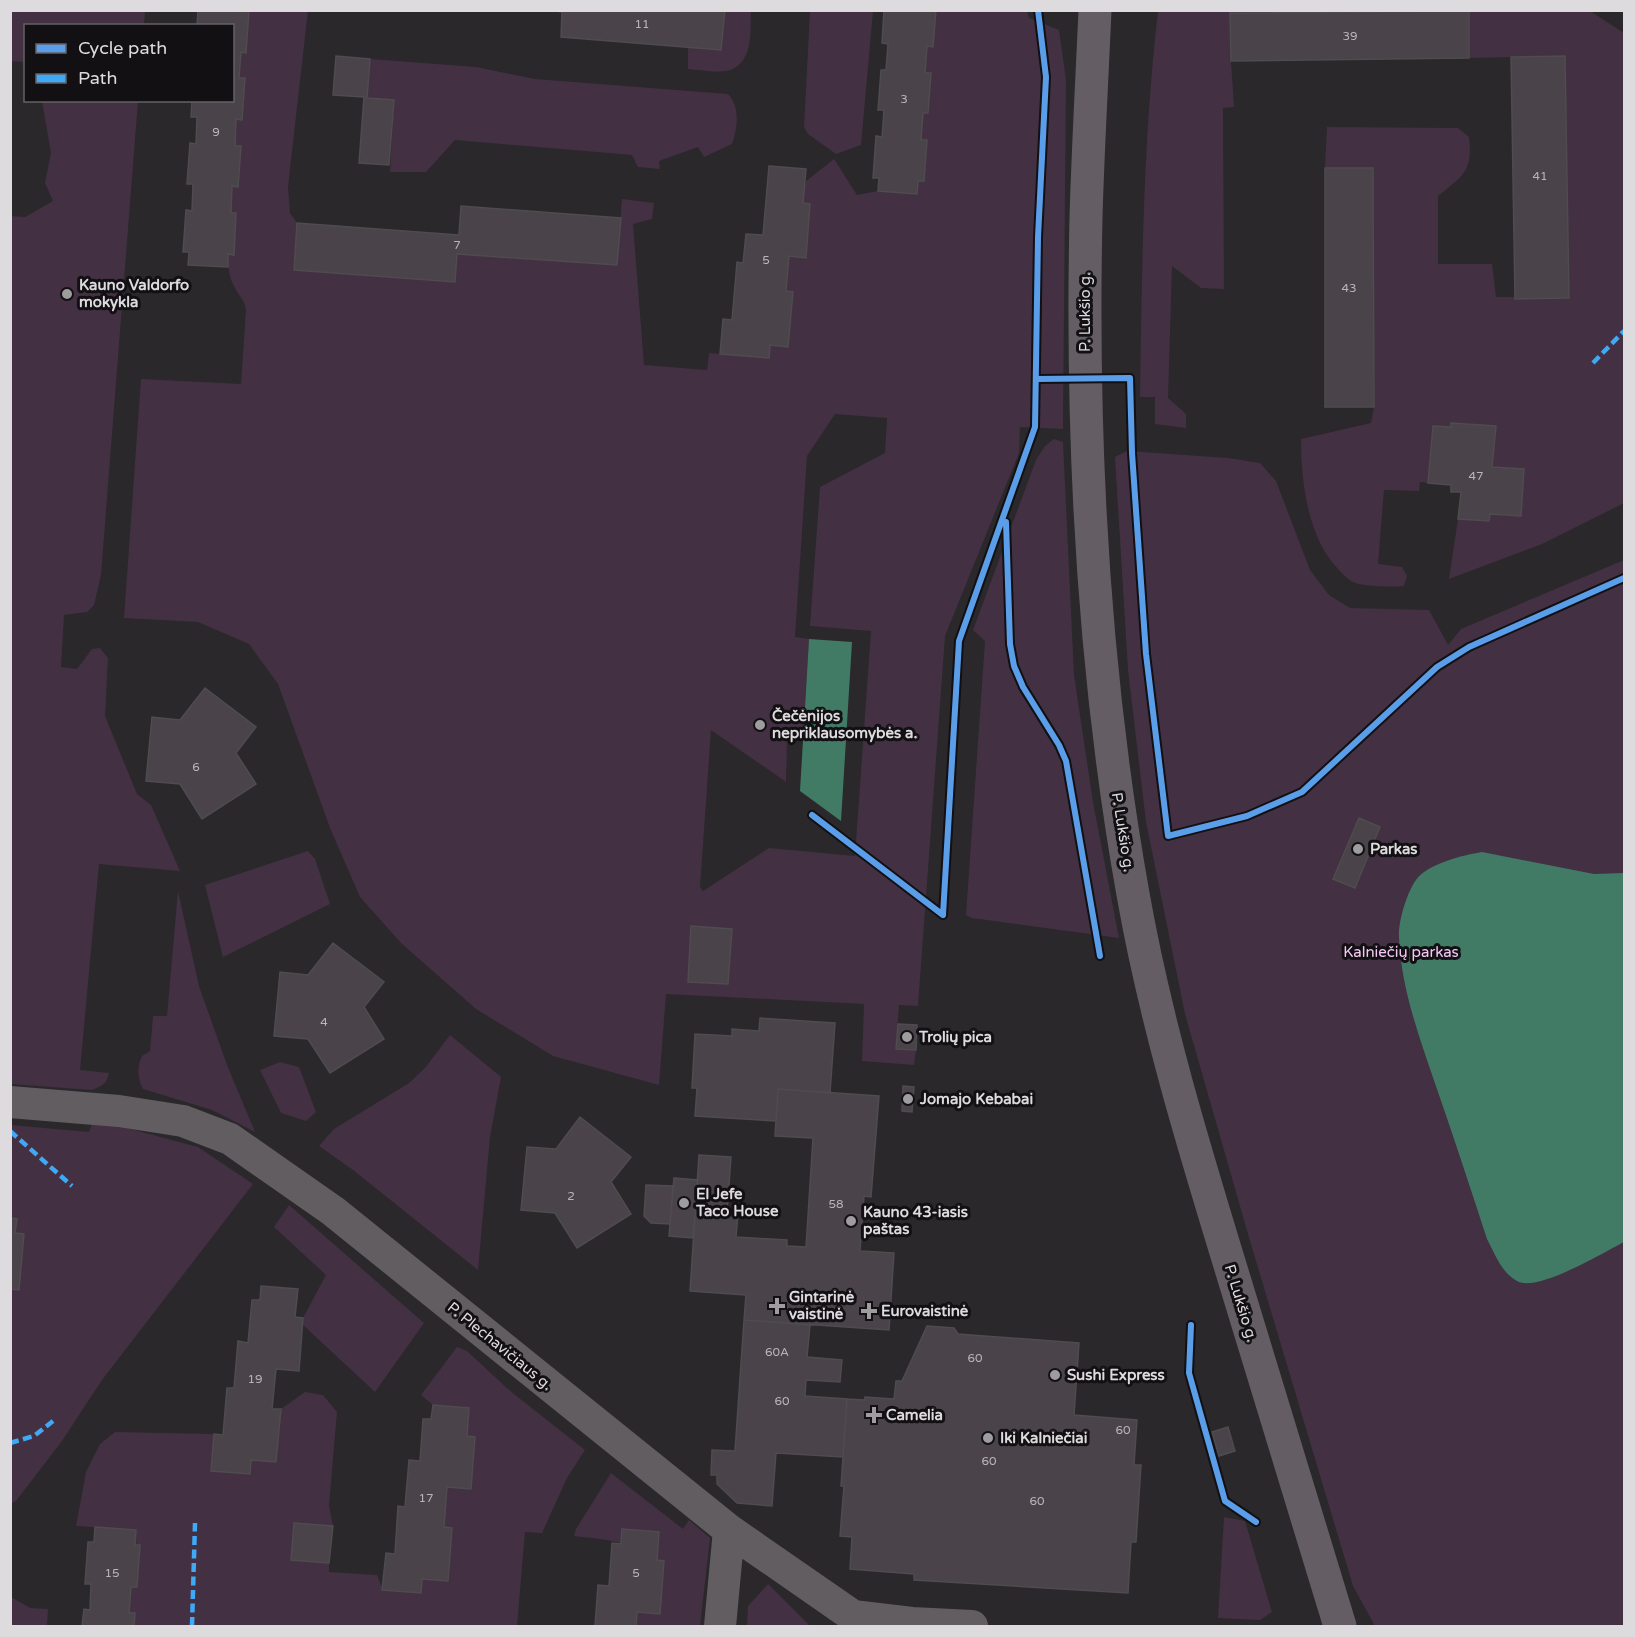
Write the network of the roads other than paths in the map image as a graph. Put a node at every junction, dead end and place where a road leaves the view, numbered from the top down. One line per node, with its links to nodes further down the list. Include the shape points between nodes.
1 (1095, 10): 6 (main road, P. Lukšio g., via 1086,216 1087,435 1102,689 1120,815 1152,985 1192,1140)
2 (10, 1102): 3 (street, P. Plechavičiaus g., via 183,1121 230,1139 333,1211)
3 (729, 1530): 4 (street); 5 (street, P. Plechavičiaus g., via 853,1616)
4 (720, 1626)
5 (972, 1626)
6 (1340, 1626)

